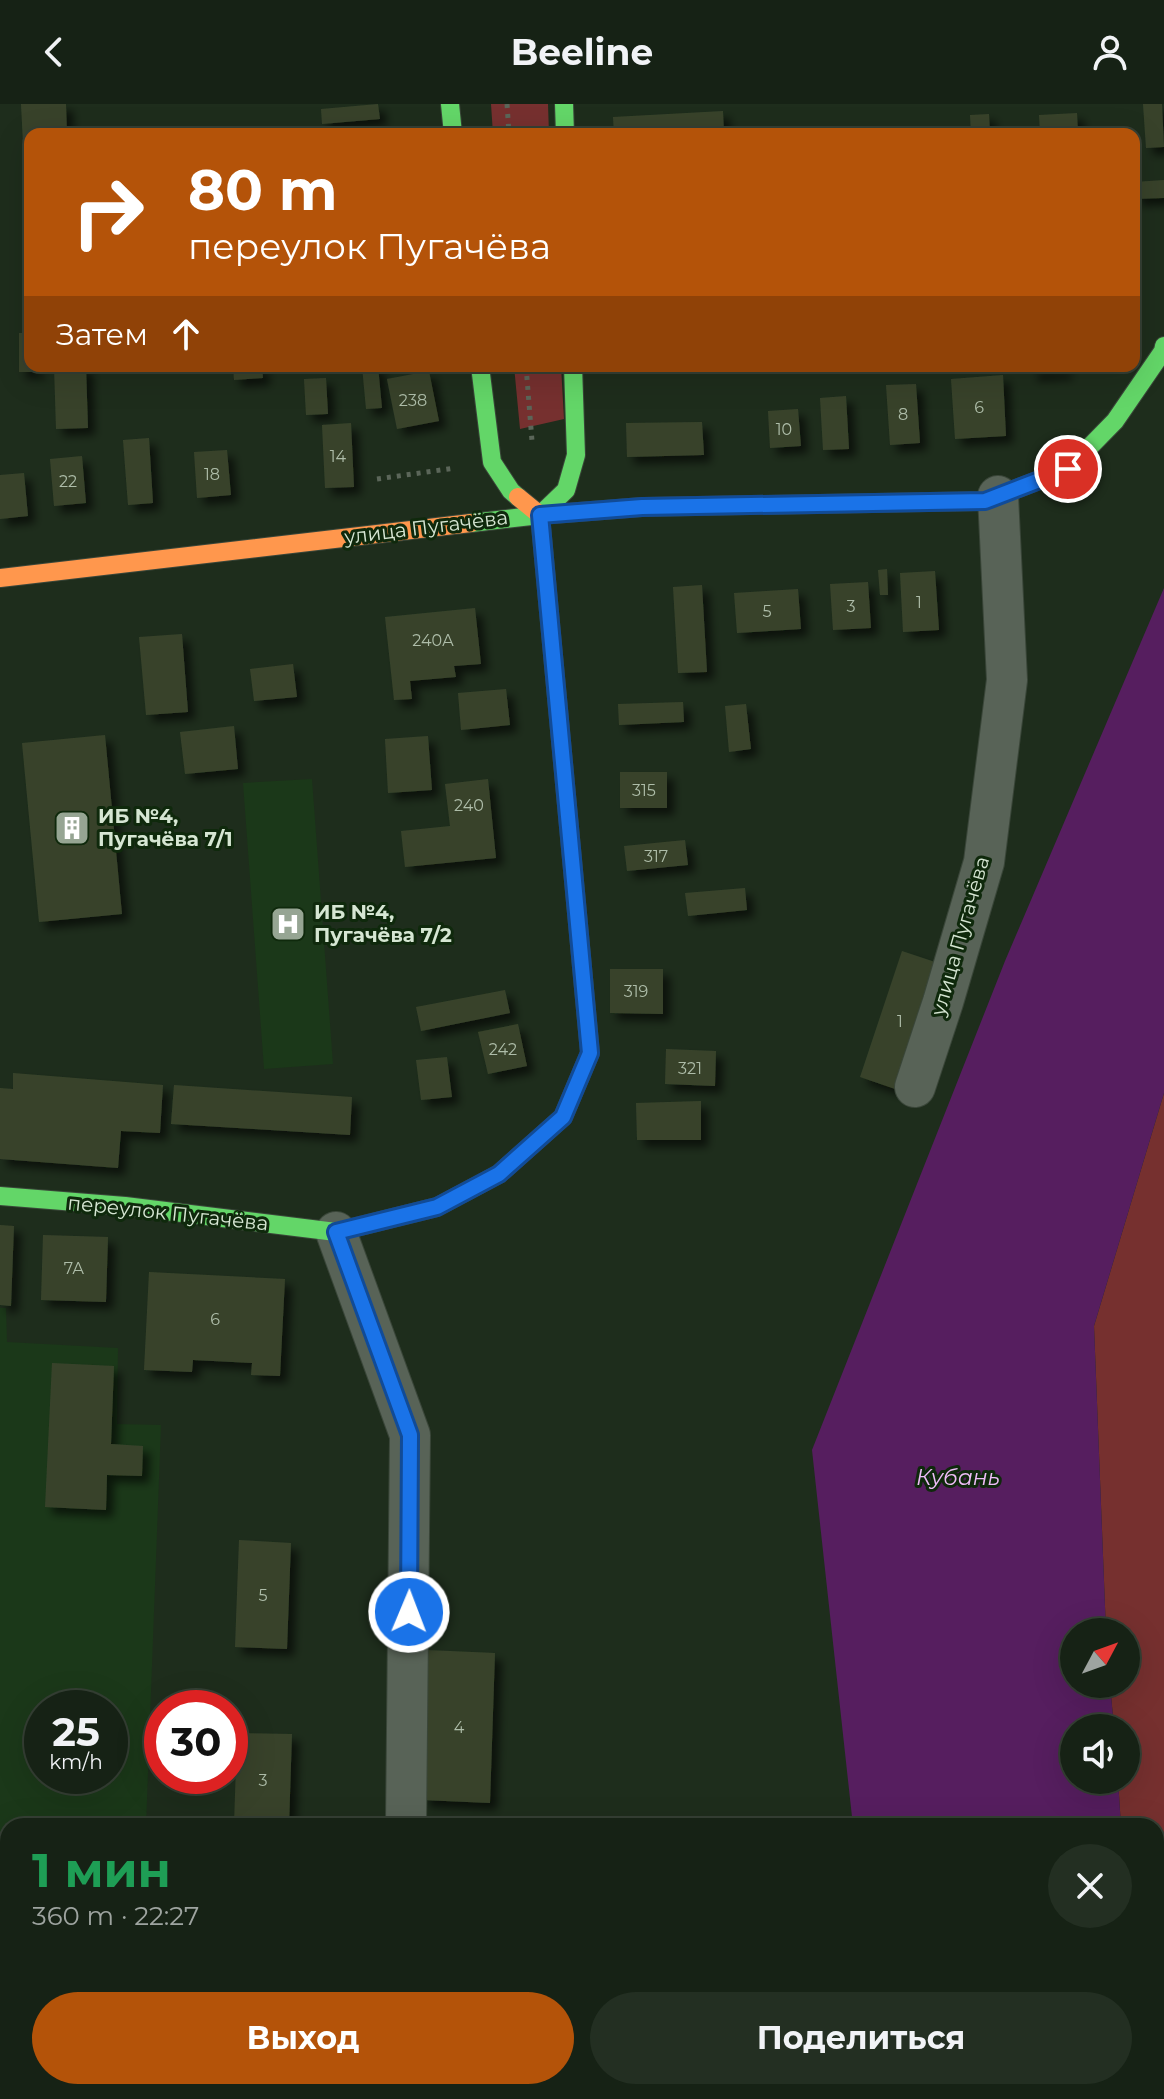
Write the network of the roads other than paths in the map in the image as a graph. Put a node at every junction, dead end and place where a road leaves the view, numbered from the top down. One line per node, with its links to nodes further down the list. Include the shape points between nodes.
1 (450, 104): 3 (street)
2 (564, 104): 4 (street)
3 (452, 128)
4 (565, 128)
5 (1163, 348): 8 (street, улица Пугачёва, via 1115,421 1068,469)
6 (481, 372): 9 (street, via 492,462 511,491)
7 (573, 372): 9 (street, via 576,455 566,490)
8 (998, 496): 9 (street, улица Пугачёва, via 985,501 642,507); 11 (street, улица Пугачёва, via 1007,680 984,862)
9 (540, 515): 10 (street, улица Пугачёва); 13 (street, переулок Пугачёва, via 590,1053 563,1117 499,1174 437,1207)
10 (0, 578)
11 (915, 1087)
12 (0, 1196): 13 (street, переулок Пугачёва)
13 (336, 1232): 14 (street, via 410,1435)
14 (406, 1818)

